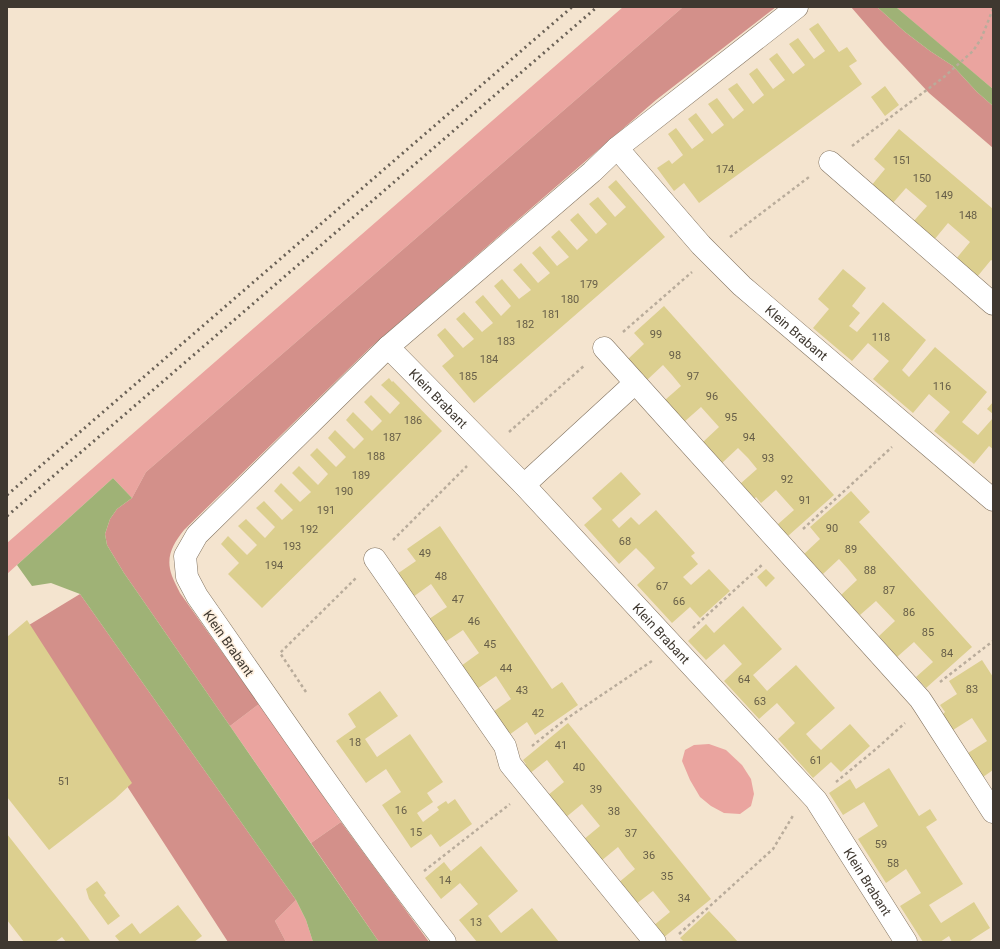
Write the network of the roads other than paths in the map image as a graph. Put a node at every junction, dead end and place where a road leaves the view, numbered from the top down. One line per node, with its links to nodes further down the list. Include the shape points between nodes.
1 (797, 7): 2 (street, Klein Brabant)
2 (617, 148): 5 (street, Klein Brabant); 9 (street, Klein Brabant, via 701,246 742,286)
3 (830, 162): 4 (street)
4 (993, 304)
5 (388, 347): 8 (street, Klein Brabant); 12 (street, Klein Brabant, via 197,534 184,556 187,577 197,596 273,706)
6 (604, 348): 7 (street)
7 (635, 383): 8 (street); 11 (street, via 922,702)
8 (524, 485): 14 (street, Klein Brabant, via 812,796)
9 (993, 500)
10 (375, 559): 13 (street, via 505,746 510,764)
11 (993, 812)
12 (445, 942)
13 (655, 942)
14 (906, 942)

